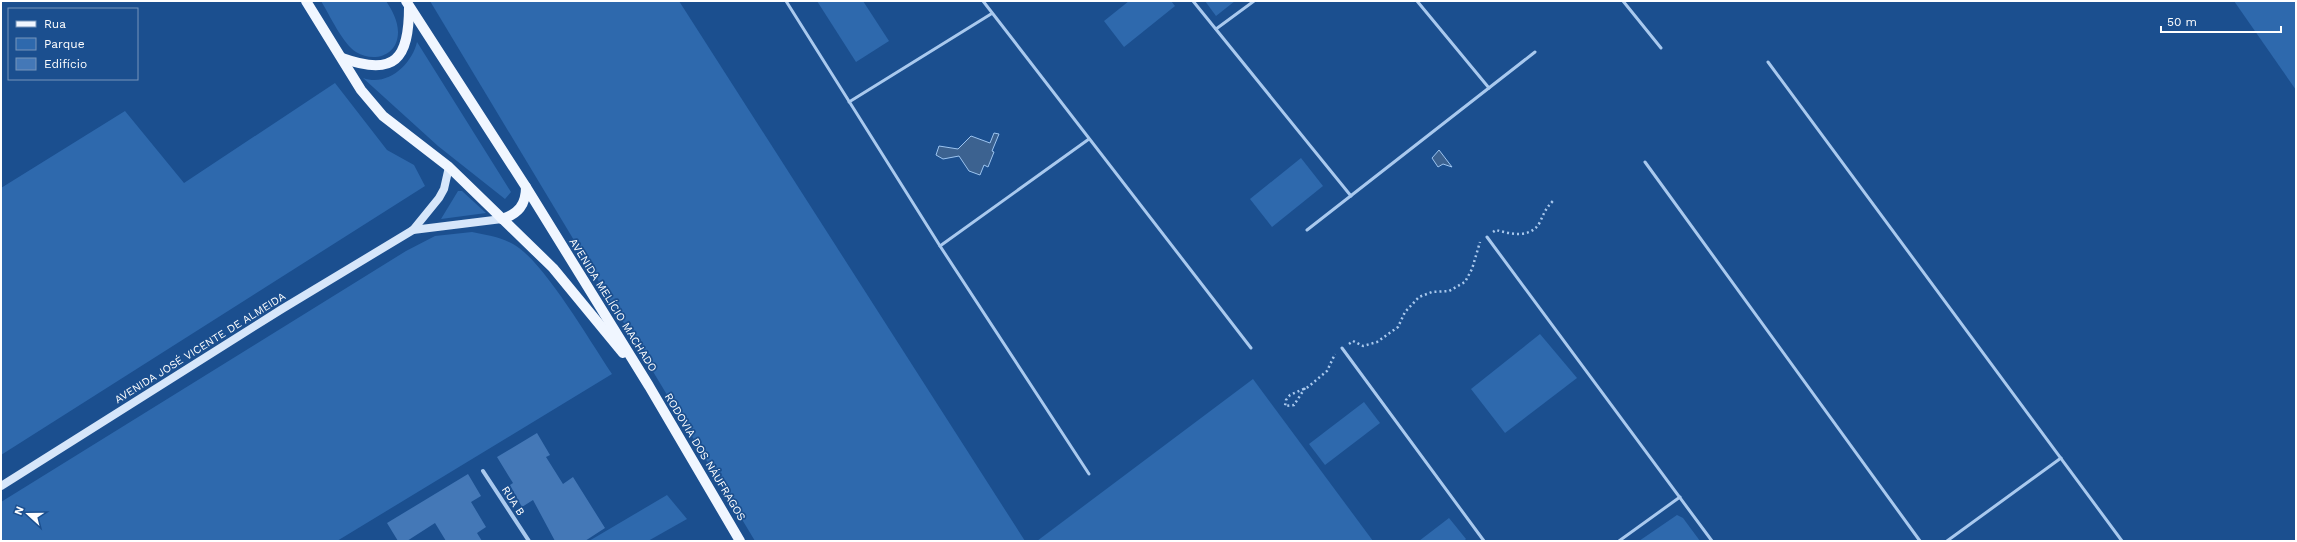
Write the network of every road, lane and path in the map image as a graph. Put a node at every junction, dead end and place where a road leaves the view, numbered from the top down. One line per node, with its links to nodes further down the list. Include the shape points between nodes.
1 (306, 1): 13 (main road, AVENIDA MELÍCIO MACHADO)
2 (786, 1): 16 (lane)
3 (983, 1): 9 (lane)
4 (1193, 1): 10 (lane)
5 (1254, 1): 10 (lane)
6 (1418, 1): 15 (lane)
7 (1623, 1): 11 (lane)
8 (407, 4): 13 (main road, via 407,42 397,58 386,64 370,66); 20 (main road, AVENIDA MELÍCIO MACHADO)
9 (991, 14): 16 (lane); 17 (lane)
10 (1216, 29): 21 (lane)
11 (1661, 48)
12 (1535, 52): 15 (lane)
13 (342, 58): 19 (main road, AVENIDA MELÍCIO MACHADO, via 361,90 383,116)
14 (1768, 62): 32 (lane)
15 (1489, 88): 21 (lane)
16 (849, 102): 27 (lane)
17 (1089, 139): 27 (lane); 28 (lane)
18 (1645, 162): 42 (lane)
19 (449, 167): 23 (main road, AVENIDA MELÍCIO MACHADO); 24 (street, via 439,198)
20 (526, 187): 23 (main road, via 526,198 519,210 514,216); 30 (main road, AVENIDA MELÍCIO MACHADO)
21 (1351, 196): 25 (lane)
22 (1554, 201): 26 (path, via 1546,208 1538,225 1529,232 1520,234 1496,230)
23 (502, 220): 24 (street); 30 (main road, AVENIDA MELÍCIO MACHADO, via 553,268)
24 (413, 230): 35 (street, AVENIDA JOSÉ VICENTE DE ALMEIDA, via 282,309)
25 (1307, 230)
26 (1487, 236): 29 (path, via 1481,241 1465,282 1449,291 1432,292 1419,297 1405,312 1398,327 1377,342 1363,346 1353,341); 36 (lane)
27 (940, 246): 34 (lane)
28 (1251, 348)
29 (1342, 348): 31 (path, via 1332,356 1327,371); 39 (lane)
30 (649, 386): 38 (main road, RODOVIA DOS NÁUFRAGOS)
31 (1305, 388): 31 (path, via 1290,395 1285,406 1294,405)
32 (2061, 458): 43 (lane); 44 (lane)
33 (483, 471): 37 (street, RUA B)
34 (1089, 474)
35 (1, 486)
36 (1680, 497): 40 (lane); 41 (lane)
37 (529, 541)
38 (740, 541)
39 (1484, 541)
40 (1619, 541)
41 (1712, 541)
42 (1920, 541)
43 (1947, 541)
44 (2122, 541)

